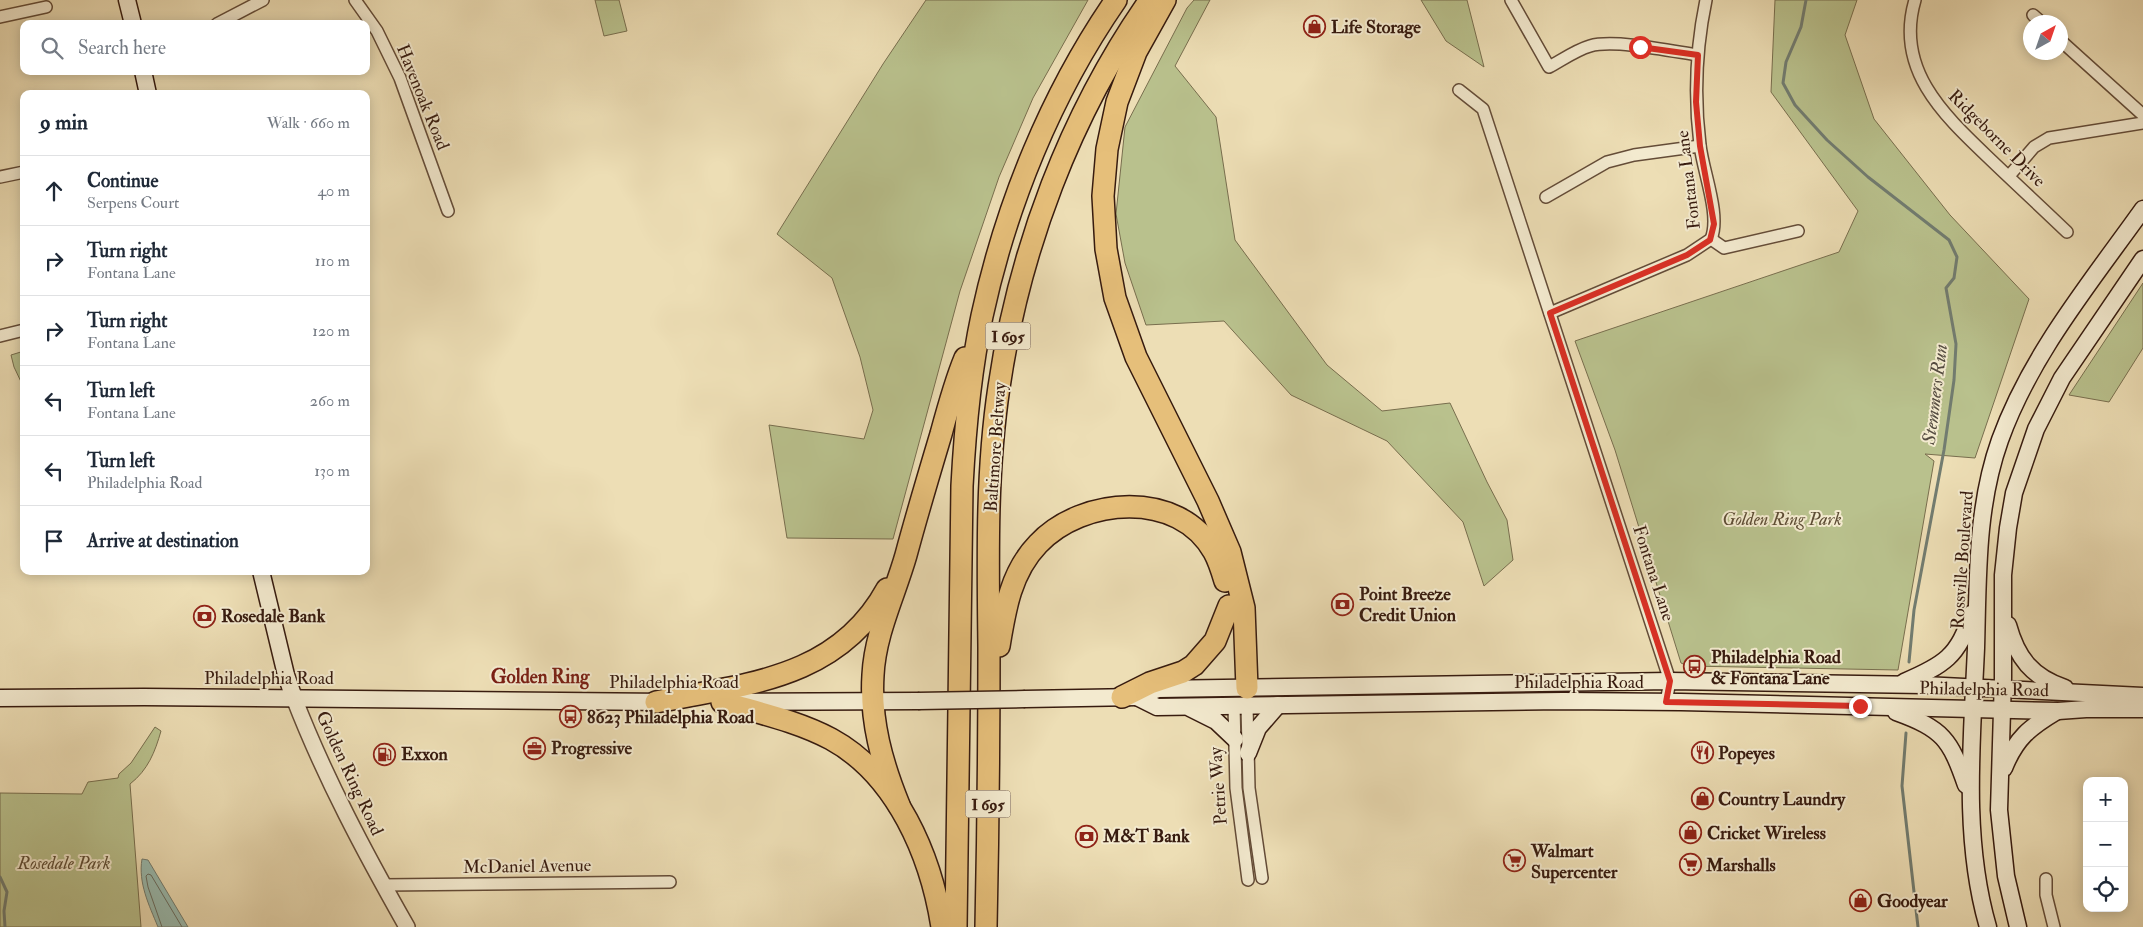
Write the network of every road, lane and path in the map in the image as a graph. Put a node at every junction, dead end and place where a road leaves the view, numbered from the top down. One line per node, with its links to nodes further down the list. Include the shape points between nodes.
1 (127, 0): 12 (main road)
2 (263, 0): 13 (street)
3 (355, 0): 14 (street, Havenoak Road)
4 (1116, 0): 35 (highway, Baltimore Beltway / I 695, via 1070,77 1031,161 1005,230)
5 (1150, 0): 57 (highway, Baltimore Beltway / I 695, via 1108,66 1070,143 1032,241 1012,314 998,389 991,474)
6 (1166, 0): 50 (highway, via 1136,52 1117,102 1107,149 1104,188 1106,249 1115,298 1136,357 1208,500 1230,552 1244,608)
7 (1511, 0): 17 (street, via 1549,67 1597,44)
8 (1706, 0): 17 (street, Fontana Lane)
9 (1915, 0): 25 (street, Ridgeborne Drive, via 1910,27 1911,44 1925,87 1948,118)
10 (46, 8): 11 (street)
11 (0, 18)
12 (132, 20)
13 (225, 20)
14 (369, 20)
15 (370, 21): 29 (street, Havenoak Road, via 400,78)
16 (2068, 47): 21 (street)
17 (1698, 55): 23 (street, Fontana Lane, via 1696,102)
18 (144, 75): 19 (main road)
19 (147, 90)
20 (1459, 90): 34 (street, Fontana Lane, via 1483,109)
21 (2143, 115)
22 (2143, 123): 25 (street, via 2049,138 2034,147)
23 (1700, 146): 27 (street, via 1607,162); 32 (street, Fontana Lane, via 1714,224)
24 (20, 173): 26 (street)
25 (2009, 176): 31 (street, Ridgeborne Drive)
26 (0, 177)
27 (1546, 197)
28 (2143, 209): 40 (main road, Rossville Boulevard, via 2051,340 2014,406 1987,485)
29 (448, 211)
30 (1798, 231): 32 (street, via 1724,248)
31 (2067, 232)
32 (1710, 240): 34 (street, Fontana Lane, via 1687,255)
33 (2143, 259): 41 (main road, via 2076,356 2036,429 2014,493)
34 (1550, 313): 43 (street, Fontana Lane)
35 (982, 318): 38 (highway, via 961,367); 77 (highway, Baltimore Beltway / I 695, via 966,422 962,486)
36 (20, 331): 37 (street)
37 (0, 336)
38 (906, 556): 53 (highway, via 874,662); 54 (highway, via 884,596 859,626 829,652 806,666 763,681)
39 (262, 575): 52 (main road, Golden Ring Road)
40 (1978, 585): 44 (main road, via 1966,633 1957,647 1931,670); 45 (main road, Rossville Boulevard)
41 (2002, 605): 46 (main road); 47 (main road, via 2014,646 2029,667 2049,682)
42 (1229, 606): 49 (highway, via 1215,641 1194,665 1178,675 1150,683); 50 (highway); 57 (highway, via 1225,580 1214,551 1201,535 1181,521 1167,514 1130,507 1113,507 1081,515 1056,527 1046,536 1017,574 1006,608)
43 (1670, 681): 44 (main road, Philadelphia Road); 50 (main road, Philadelphia Road); 56 (street, Fontana Lane)
44 (1899, 684): 45 (main road, Philadelphia Road)
45 (1974, 686): 46 (main road, Philadelphia Road); 61 (main road, Rossville Boulevard)
46 (2003, 688): 47 (main road, Philadelphia Road); 63 (main road)
47 (2079, 693): 48 (main road, Philadelphia Road)
48 (2143, 696)
49 (1130, 697): 50 (main road, Philadelphia Road, via 1158,689); 53 (main road, Philadelphia Road, bridge); 60 (main road, Philadelphia Road, via 1157,707)
50 (1241, 697): 58 (main road, Philadelphia Road); 60 (main road, Philadelphia Road); 65 (street, Petrie Way); 66 (street, Petrie Way)
51 (0, 698): 52 (main road, Philadelphia Road)
52 (294, 698): 54 (main road, Philadelphia Road); 74 (street, Golden Ring Road, via 321,764)
53 (874, 701): 55 (main road, Philadelphia Road); 69 (highway, via 884,770)
54 (656, 702): 55 (main road, Philadelphia Road)
55 (722, 702): 69 (highway, via 801,725 832,739 869,768)
56 (1666, 702): 58 (main road, Philadelphia Road); 59 (main road, Philadelphia Road)
57 (989, 703): 78 (highway, Baltimore Beltway / I 695)
58 (1278, 705): 66 (main road, via 1258,728)
59 (1879, 706): 61 (main road, Philadelphia Road); 68 (main road, via 1926,724 1942,736 1955,753)
60 (1188, 707): 65 (main road, via 1216,721)
61 (1973, 709): 63 (main road, Philadelphia Road); 68 (main road, Rossville Boulevard)
62 (2143, 709): 64 (main road, Philadelphia Road)
63 (2002, 710): 64 (main road, Philadelphia Road); 67 (main road)
64 (2058, 711): 67 (main road, via 2021,737)
65 (1235, 740): 72 (street, Petrie Way, via 1236,795)
66 (1248, 753): 70 (street, Petrie Way)
67 (2001, 774): 80 (main road, via 2001,840)
68 (1970, 796): 79 (main road, Rossville Boulevard, via 1977,871)
69 (899, 805): 76 (highway, via 927,868)
70 (1262, 878)
71 (2046, 878): 81 (street, via 2046,895)
72 (1248, 880)
73 (670, 882): 74 (street, McDaniel Avenue)
74 (384, 886): 75 (street, Golden Ring Road)
75 (407, 927)
76 (942, 927)
77 (956, 927)
78 (986, 927)
79 (1988, 927)
80 (2018, 927)
81 (2054, 927)

